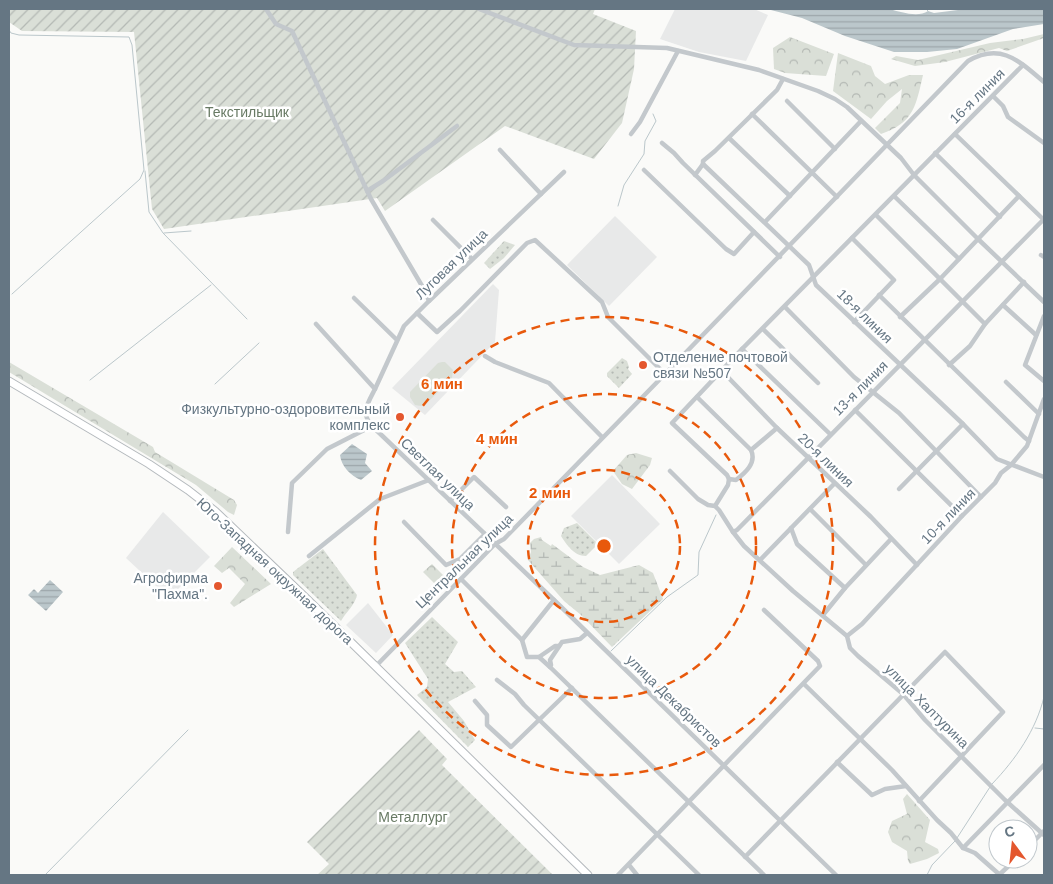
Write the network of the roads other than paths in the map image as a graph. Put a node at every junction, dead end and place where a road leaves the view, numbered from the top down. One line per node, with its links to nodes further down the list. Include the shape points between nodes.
1 (266, 9): 27 (street, via 276,24 292,31)
2 (479, 9): 3 (street, via 574,45)
3 (678, 51): 5 (street, via 759,70); 12 (street)
4 (1023, 65): 6 (street); 7 (street, 16-я линия); 16 (street, 16-я линия, via 1007,55 996,53 968,61)
5 (783, 79): 9 (street, via 777,90); 10 (street, via 835,99)
6 (1044, 80)
7 (993, 96): 13 (street, 16-я линия); 17 (street, via 1008,117)
8 (787, 101): 18 (street)
9 (752, 114): 14 (street); 24 (street)
10 (861, 121): 16 (street); 18 (street)
11 (457, 126): 27 (street)
12 (631, 134)
13 (955, 134): 20 (street, 16-я линия); 31 (street)
14 (729, 138): 21 (street); 29 (street)
15 (662, 143): 25 (street)
16 (887, 144): 26 (street); 32 (street, 16-я линия)
17 (1044, 144)
18 (835, 149): 24 (street)
19 (500, 150): 28 (street)
20 (935, 153): 26 (street, 16-я линия); 34 (street)
21 (703, 164): 25 (street); 37 (street, 18-я линия)
22 (644, 170): 38 (street, via 734,254)
23 (564, 172): 28 (street, Луговая улица)
24 (812, 173): 29 (street); 32 (street)
25 (695, 175): 38 (street)
26 (914, 175): 30 (street, 16-я линия); 40 (street)
27 (367, 190): 51 (street)
28 (541, 194): 43 (street, Луговая улица)
29 (790, 196): 37 (street)
30 (894, 196): 33 (street, 16-я линия); 44 (street)
31 (1019, 196): 34 (street); 36 (street)
32 (837, 198): 41 (street, 16-я линия)
33 (876, 215): 39 (street, 16-я линия); 47 (street)
34 (1000, 217): 40 (street)
35 (433, 220): 43 (street)
36 (1044, 220): 45 (street, 13-я линия)
37 (765, 222): 41 (street, 18-я линия)
38 (754, 232): 42 (street)
39 (852, 238): 46 (street, 16-я линия); 49 (street, via 894,280)
40 (978, 239): 44 (street); 45 (street)
41 (790, 246): 42 (street, 16-я линия); 46 (street, 18-я линия, via 809,265)
42 (780, 257): 59 (street, 16-я линия)
43 (472, 259): 51 (street, Луговая улица)
44 (958, 259): 47 (street)
45 (1001, 260): 48 (street); 52 (street, 13-я линия)
46 (813, 278): 55 (street, 16-я линия); 60 (street, 18-я линия, via 816,285)
47 (940, 279): 52 (street); 58 (street)
48 (1024, 282): 53 (street); 54 (street)
49 (879, 295): 58 (street); 60 (street)
50 (354, 298): 65 (street)
51 (429, 301): 56 (street, Луговая улица)
52 (962, 301): 62 (street); 66 (street, 13-я линия)
53 (1044, 302)
54 (1004, 305): 62 (street); 64 (street)
55 (785, 307): 63 (street, 16-я линия); 78 (street)
56 (417, 313): 65 (street, Луговая улица, via 404,326); 72 (street, via 437,332 526,243 534,240 602,302 608,317)
57 (1044, 316): 64 (street)
58 (900, 317): 66 (street)
59 (716, 322): 72 (street, Центральная улица)
60 (854, 322): 69 (street, 18-я линия)
61 (316, 324): 77 (street)
62 (985, 324): 70 (street, via 970,346)
63 (763, 329): 67 (street, 16-я линия); 76 (street)
64 (1036, 335): 74 (street, via 1025,365)
65 (397, 340): 77 (street, Луговая улица)
66 (923, 340): 69 (street, 13-я линия); 70 (street)
67 (742, 349): 71 (street, 16-я линия); 86 (street)
68 (485, 356): 87 (street, via 549,382)
69 (899, 364): 78 (street, 13-я линия); 83 (street, 18-я линия)
70 (949, 365): 88 (street)
71 (721, 370): 79 (street, 16-я линия); 85 (street, 20-я линия)
72 (666, 374): 87 (street, Центральная улица)
73 (9, 380): 127 (highway, Юго-Западная окружная дорога, via 136,455 197,497)
74 (1044, 381)
75 (1006, 382): 82 (street)
76 (818, 383)
77 (374, 389): 84 (street, via 365,413)
78 (872, 392): 81 (street, 13-я линия); 90 (street)
79 (697, 397): 89 (street); 96 (street, 16-я линия, via 672,423)
80 (1044, 399): 82 (street, 10-я линия)
81 (855, 410): 86 (street, 13-я линия); 94 (street)
82 (1039, 414): 88 (street, 10-я линия)
83 (964, 424): 90 (street); 92 (street, 18-я линия, via 997,459)
84 (372, 426): 97 (street, Светлая улица); 109 (street, via 328,449 292,484)
85 (777, 428): 89 (street); 91 (street, 20-я линия)
86 (830, 434): 91 (street, 13-я линия)
87 (602, 437): 112 (street, Центральная улица, via 504,539)
88 (1029, 440): 92 (street, 10-я линия)
89 (751, 450): 96 (street, via 752,464 736,480)
90 (936, 451): 94 (street); 100 (street)
91 (808, 458): 98 (street, 20-я линия); 108 (street, 13-я линия)
92 (1011, 465): 95 (street, 18-я линия); 100 (street, 10-я линия)
93 (670, 470): 102 (street, via 698,499)
94 (917, 470): 99 (street); 105 (street)
95 (1044, 477)
96 (729, 478): 102 (street)
97 (429, 480): 101 (street, Светлая улица); 113 (street, via 380,499)
98 (834, 484): 104 (street); 111 (street, 20-я линия)
99 (899, 489)
100 (982, 497): 105 (street, 10-я линия)
101 (450, 501): 103 (street, Светлая улица, via 474,477); 110 (street, Светлая улица)
102 (715, 506): 108 (street, улица Халтурина)
103 (506, 507)
104 (810, 509): 107 (street); 116 (street)
105 (962, 516): 115 (street, 10-я линия)
106 (404, 522): 110 (street, via 446,565 460,559)
107 (792, 528): 114 (street); 118 (street, via 797,544)
108 (735, 531): 114 (street, улица Халтурина, via 740,542)
109 (288, 532)
110 (485, 534): 112 (street, Светлая улица)
111 (891, 539): 115 (street, 20-я линия); 116 (street)
112 (495, 544): 117 (street, Центральная улица); 119 (street, улица Декабристов)
113 (309, 556)
114 (760, 560): 121 (street, улица Халтурина)
115 (917, 564): 123 (street, 10-я линия)
116 (866, 565): 118 (street)
117 (461, 579): 124 (street); 127 (street, Центральная улица)
118 (844, 588): 121 (street)
119 (554, 600): 122 (street, улица Декабристов); 124 (street)
120 (764, 610): 130 (street, via 821,664)
121 (823, 615): 123 (street, улица Халтурина)
122 (587, 633): 125 (street); 138 (street, улица Декабристов)
123 (847, 636): 132 (street, улица Халтурина, via 850,648)
124 (522, 640): 126 (street, via 527,657)
125 (559, 646): 126 (street); 128 (street, via 550,660)
126 (538, 657): 128 (street)
127 (375, 666): 150 (highway)
128 (550, 667): 131 (street)
129 (497, 680): 134 (street)
130 (804, 684): 135 (street); 138 (street)
131 (572, 688): 134 (street); 142 (street)
132 (903, 694): 135 (street); 136 (street, улица Халтурина); 136 (street, via 945,652 1003,712)
133 (475, 701): 134 (street, via 487,715 487,725 510,746 514,746)
134 (540, 720): 146 (street)
135 (860, 739): 137 (street); 140 (street)
136 (961, 755): 141 (street); 143 (street, улица Халтурина)
137 (837, 762): 140 (street, via 872,795); 144 (street)
138 (724, 765): 142 (street); 144 (street, улица Декабристов)
139 (1044, 765): 143 (street)
140 (906, 786): 141 (street)
141 (920, 801): 147 (street)
142 (690, 802): 146 (street); 148 (street)
143 (1008, 802): 145 (street, улица Халтурина); 147 (street)
144 (781, 821): 148 (street); 155 (street, улица Декабристов)
145 (1044, 833)
146 (657, 834): 149 (street); 153 (street)
147 (963, 848): 156 (street, via 975,853)
148 (745, 857): 154 (street)
149 (628, 865): 151 (street); 152 (street)
150 (588, 875)
151 (618, 875)
152 (637, 875)
153 (699, 875)
154 (764, 875)
155 (836, 875)
156 (1000, 875)

